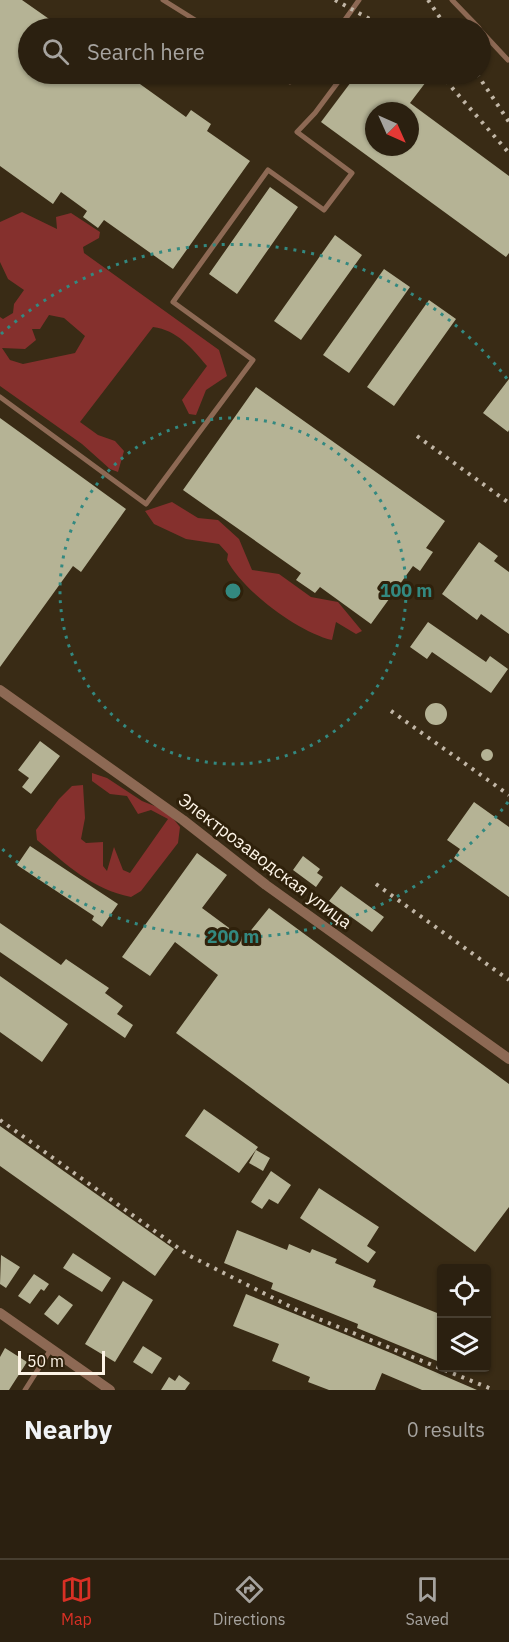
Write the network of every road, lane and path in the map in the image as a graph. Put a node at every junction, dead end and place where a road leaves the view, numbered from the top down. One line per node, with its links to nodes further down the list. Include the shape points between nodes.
1 (164, 0): 4 (lane)
2 (359, 0): 5 (lane)
3 (452, 0): 6 (lane)
4 (192, 18)
5 (346, 18)
6 (469, 18)
7 (491, 41): 8 (lane)
8 (508, 60)
9 (337, 84): 10 (lane, via 297,132 352,173 324,210 268,170 173,302 253,360 146,504)
10 (0, 397)
11 (0, 690): 12 (street, Электрозаводская улица)
12 (509, 1059)
13 (0, 1313): 14 (street)
14 (51, 1349): 15 (lane); 16 (street)
15 (26, 1390)
16 (110, 1390)

